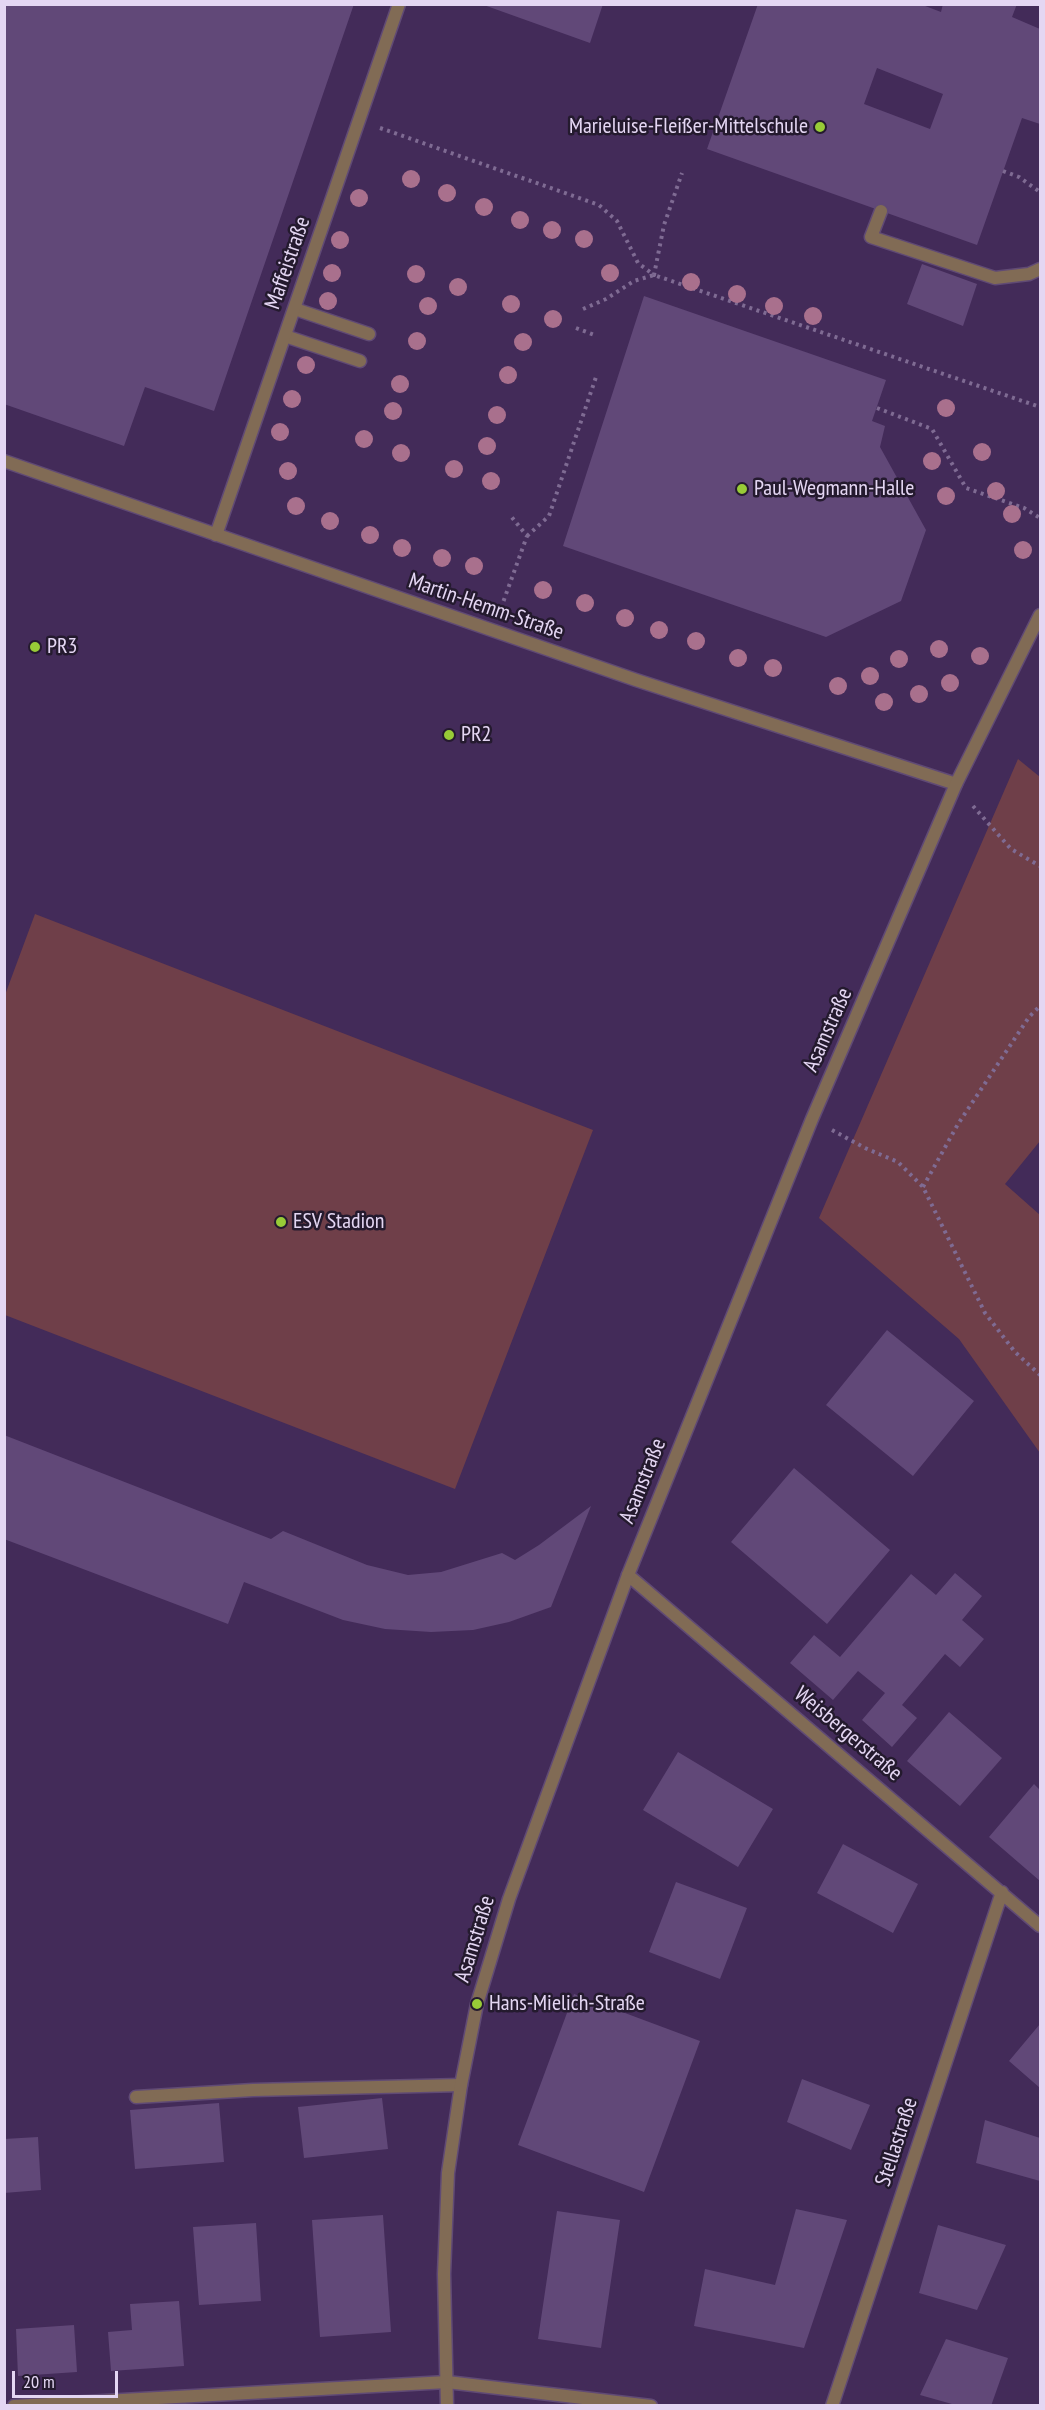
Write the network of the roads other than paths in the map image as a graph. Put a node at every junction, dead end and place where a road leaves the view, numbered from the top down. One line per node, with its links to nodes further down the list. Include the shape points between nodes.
1 (399, 4): 4 (street, Maffeistraße)
2 (881, 211): 3 (street, via 871,237 995,278 1029,274)
3 (1041, 268)
4 (295, 309): 5 (street); 6 (street, Maffeistraße)
5 (369, 334)
6 (285, 336): 7 (street); 9 (street, Maffeistraße)
7 (360, 361)
8 (4, 461): 9 (street, Martin-Hemm-Straße)
9 (216, 535): 11 (street, Martin-Hemm-Straße, via 647,684)
10 (1041, 615): 11 (street, Asamstraße)
11 (956, 784): 12 (street, Asamstraße, via 812,1119)
12 (628, 1575): 13 (street, Weisbergerstraße); 15 (street, Asamstraße, via 508,1899 477,2004)
13 (1002, 1892): 14 (street, Weisbergerstraße); 21 (street, Stellastraße)
14 (1039, 1921)
15 (461, 2085): 16 (street); 17 (street, Asamstraße, via 448,2173 444,2274)
16 (136, 2097)
17 (447, 2382): 18 (street); 19 (street, Asamstraße); 20 (street)
18 (14, 2406)
19 (447, 2406)
20 (651, 2406)
21 (832, 2406)

